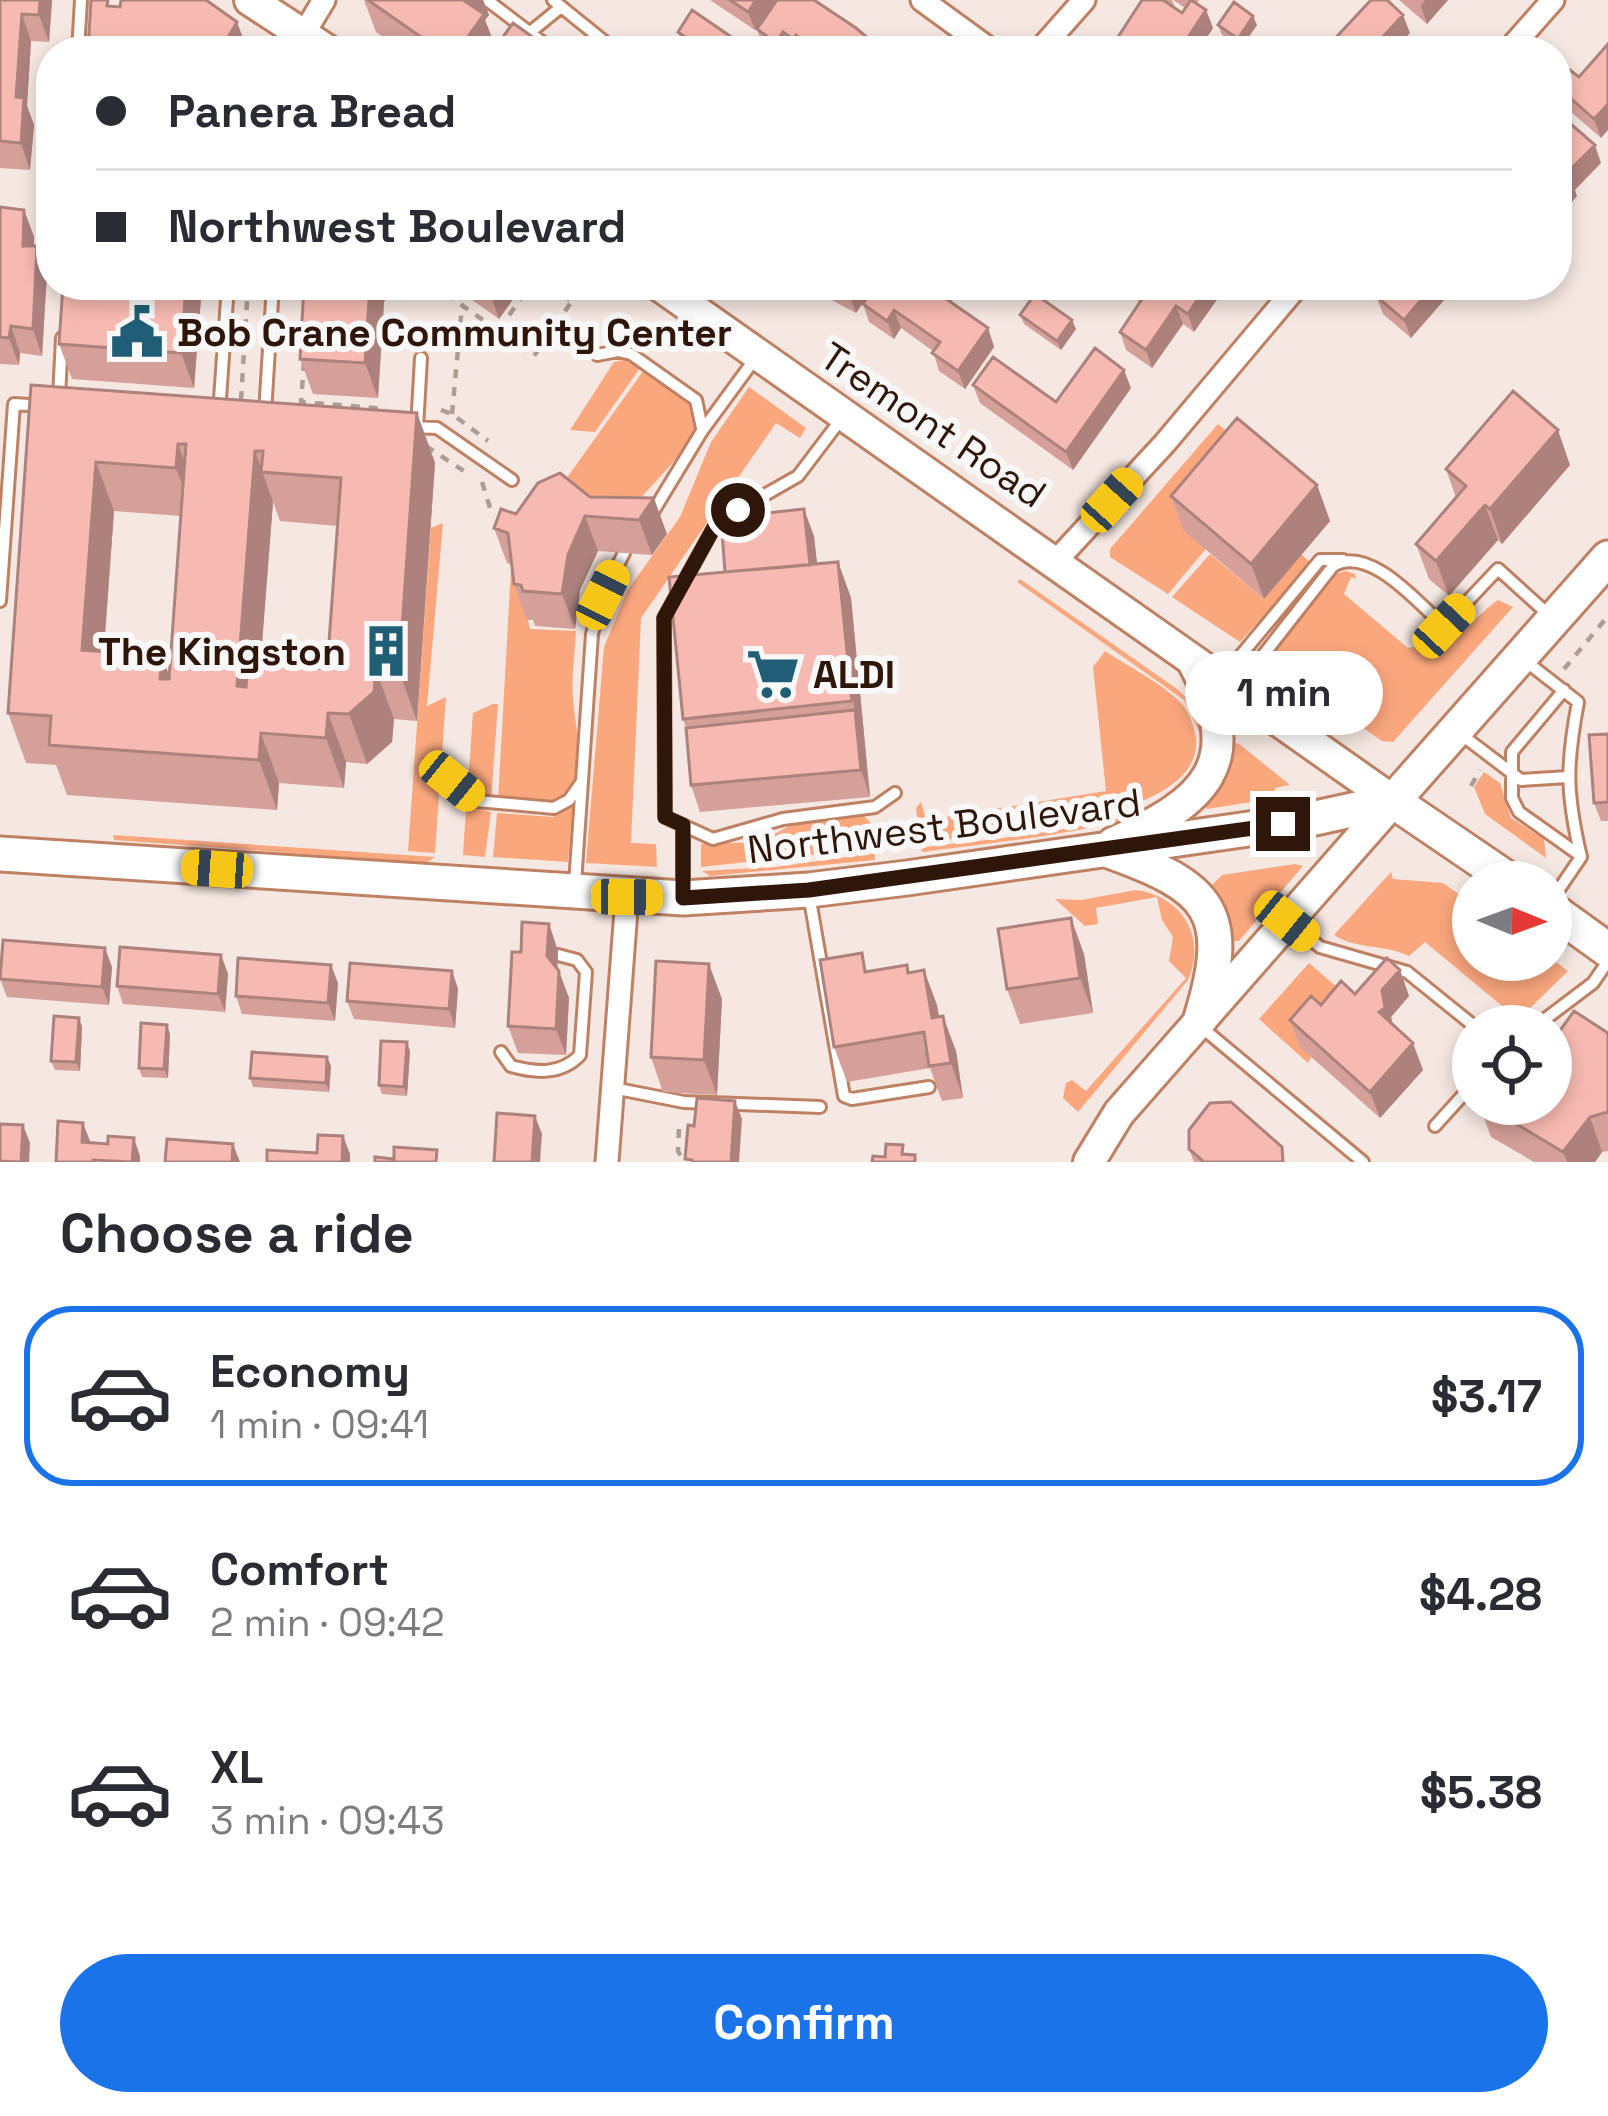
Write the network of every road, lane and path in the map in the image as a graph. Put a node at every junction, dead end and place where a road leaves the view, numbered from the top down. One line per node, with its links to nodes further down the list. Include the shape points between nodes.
1 (81, 0): 10 (lane)
2 (250, 0): 11 (main road)
3 (324, 0): 12 (street)
4 (487, 0): 9 (lane)
5 (922, 0): 15 (street)
6 (1084, 0): 16 (street)
7 (1552, 0): 17 (street)
8 (557, 3): 9 (lane); 14 (lane)
9 (528, 34): 13 (lane)
10 (79, 36)
11 (295, 36)
12 (311, 36)
13 (531, 36)
14 (598, 36)
15 (971, 36)
16 (1052, 36)
17 (1521, 36)
18 (228, 300): 38 (lane)
19 (247, 300): 33 (path)
20 (272, 300): 39 (lane)
21 (455, 300): 26 (path)
22 (520, 300): 28 (path)
23 (680, 300): 30 (main road, Tremont Road)
24 (1285, 300): 51 (street)
25 (572, 301): 28 (path, via 534,356)
26 (462, 305): 28 (path); 35 (path)
27 (63, 326): 52 (lane, via 58,406 14,404)
28 (499, 331)
29 (597, 355): 43 (lane, via 631,354 696,400)
30 (758, 356): 37 (main road, Tremont Road); 43 (lane)
31 (422, 358): 42 (lane)
32 (304, 359): 34 (path, via 301,401)
33 (241, 400)
34 (387, 409)
35 (452, 414)
36 (196, 415): 38 (lane)
37 (844, 415): 51 (main road, Tremont Road); 65 (lane, via 798,476 717,522 664,618 665,817)
38 (219, 417): 39 (lane)
39 (252, 418): 40 (lane)
40 (282, 419)
41 (394, 426): 42 (lane)
42 (417, 428): 45 (lane, via 437,428)
43 (702, 431): 47 (lane)
44 (423, 444): 46 (path, via 483,483)
45 (512, 480)
46 (491, 511)
47 (640, 533)
48 (624, 554): 62 (lane, via 592,634)
49 (1608, 558): 53 (main road)
50 (1343, 560): 53 (lane, via 1370,563 1444,626 1498,569); 56 (lane); 56 (lane, via 1320,560)
51 (1056, 561): 54 (main road, Tremont Road)
52 (0, 601)
53 (1553, 620): 55 (main road)
54 (1190, 656): 56 (main road, Tremont Road); 66 (main road, via 1214,708 1210,775 1177,811)
55 (1520, 657): 57 (lane); 58 (main road)
56 (1229, 684): 64 (main road, Tremont Road)
57 (1564, 691): 59 (lane, via 1512,752); 60 (lane, via 1578,702)
58 (1456, 730): 59 (lane); 64 (main road)
59 (1510, 771): 60 (lane, via 1521,780); 68 (lane, via 1519,812)
60 (1568, 777): 68 (lane)
61 (452, 781): 62 (lane, via 477,801 554,808)
62 (582, 782): 72 (lane)
63 (895, 793): 65 (lane, via 874,807 713,839)
64 (1393, 800): 66 (main road, Northwest Boulevard, via 1297,822); 69 (main road, Tremont Road); 75 (main road)
65 (683, 825): 74 (lane)
66 (1102, 848): 71 (main road, Northwest Boulevard); 82 (main road, via 1189,887 1210,915 1217,955)
67 (0, 854): 72 (main road, Northwest Boulevard)
68 (1581, 856): 70 (lane)
69 (1482, 861)
70 (1572, 871)
71 (809, 890): 74 (main road, Northwest Boulevard); 84 (lane, via 844,1096)
72 (575, 894): 73 (main road, Northwest Boulevard)
73 (627, 897): 74 (main road, Northwest Boulevard); 85 (street)
74 (683, 898)
75 (1287, 921): 81 (lane, via 1320,947 1407,971); 82 (main road)
76 (1572, 922): 77 (main road)
77 (1608, 950)
78 (558, 955): 83 (lane, via 586,972 580,1055 561,1069 530,1070 511,1066)
79 (1608, 962): 80 (lane)
80 (1564, 1005)
81 (1452, 1008)
82 (1199, 1020): 90 (main road, via 1119,1113); 93 (lane)
83 (501, 1052)
84 (929, 1087)
85 (613, 1088): 87 (lane, via 684,1102); 91 (street)
86 (1452, 1107): 88 (lane)
87 (820, 1108)
88 (1435, 1126)
89 (679, 1129): 92 (path)
90 (1095, 1160)
91 (608, 1162)
92 (684, 1162)
93 (1363, 1162)

